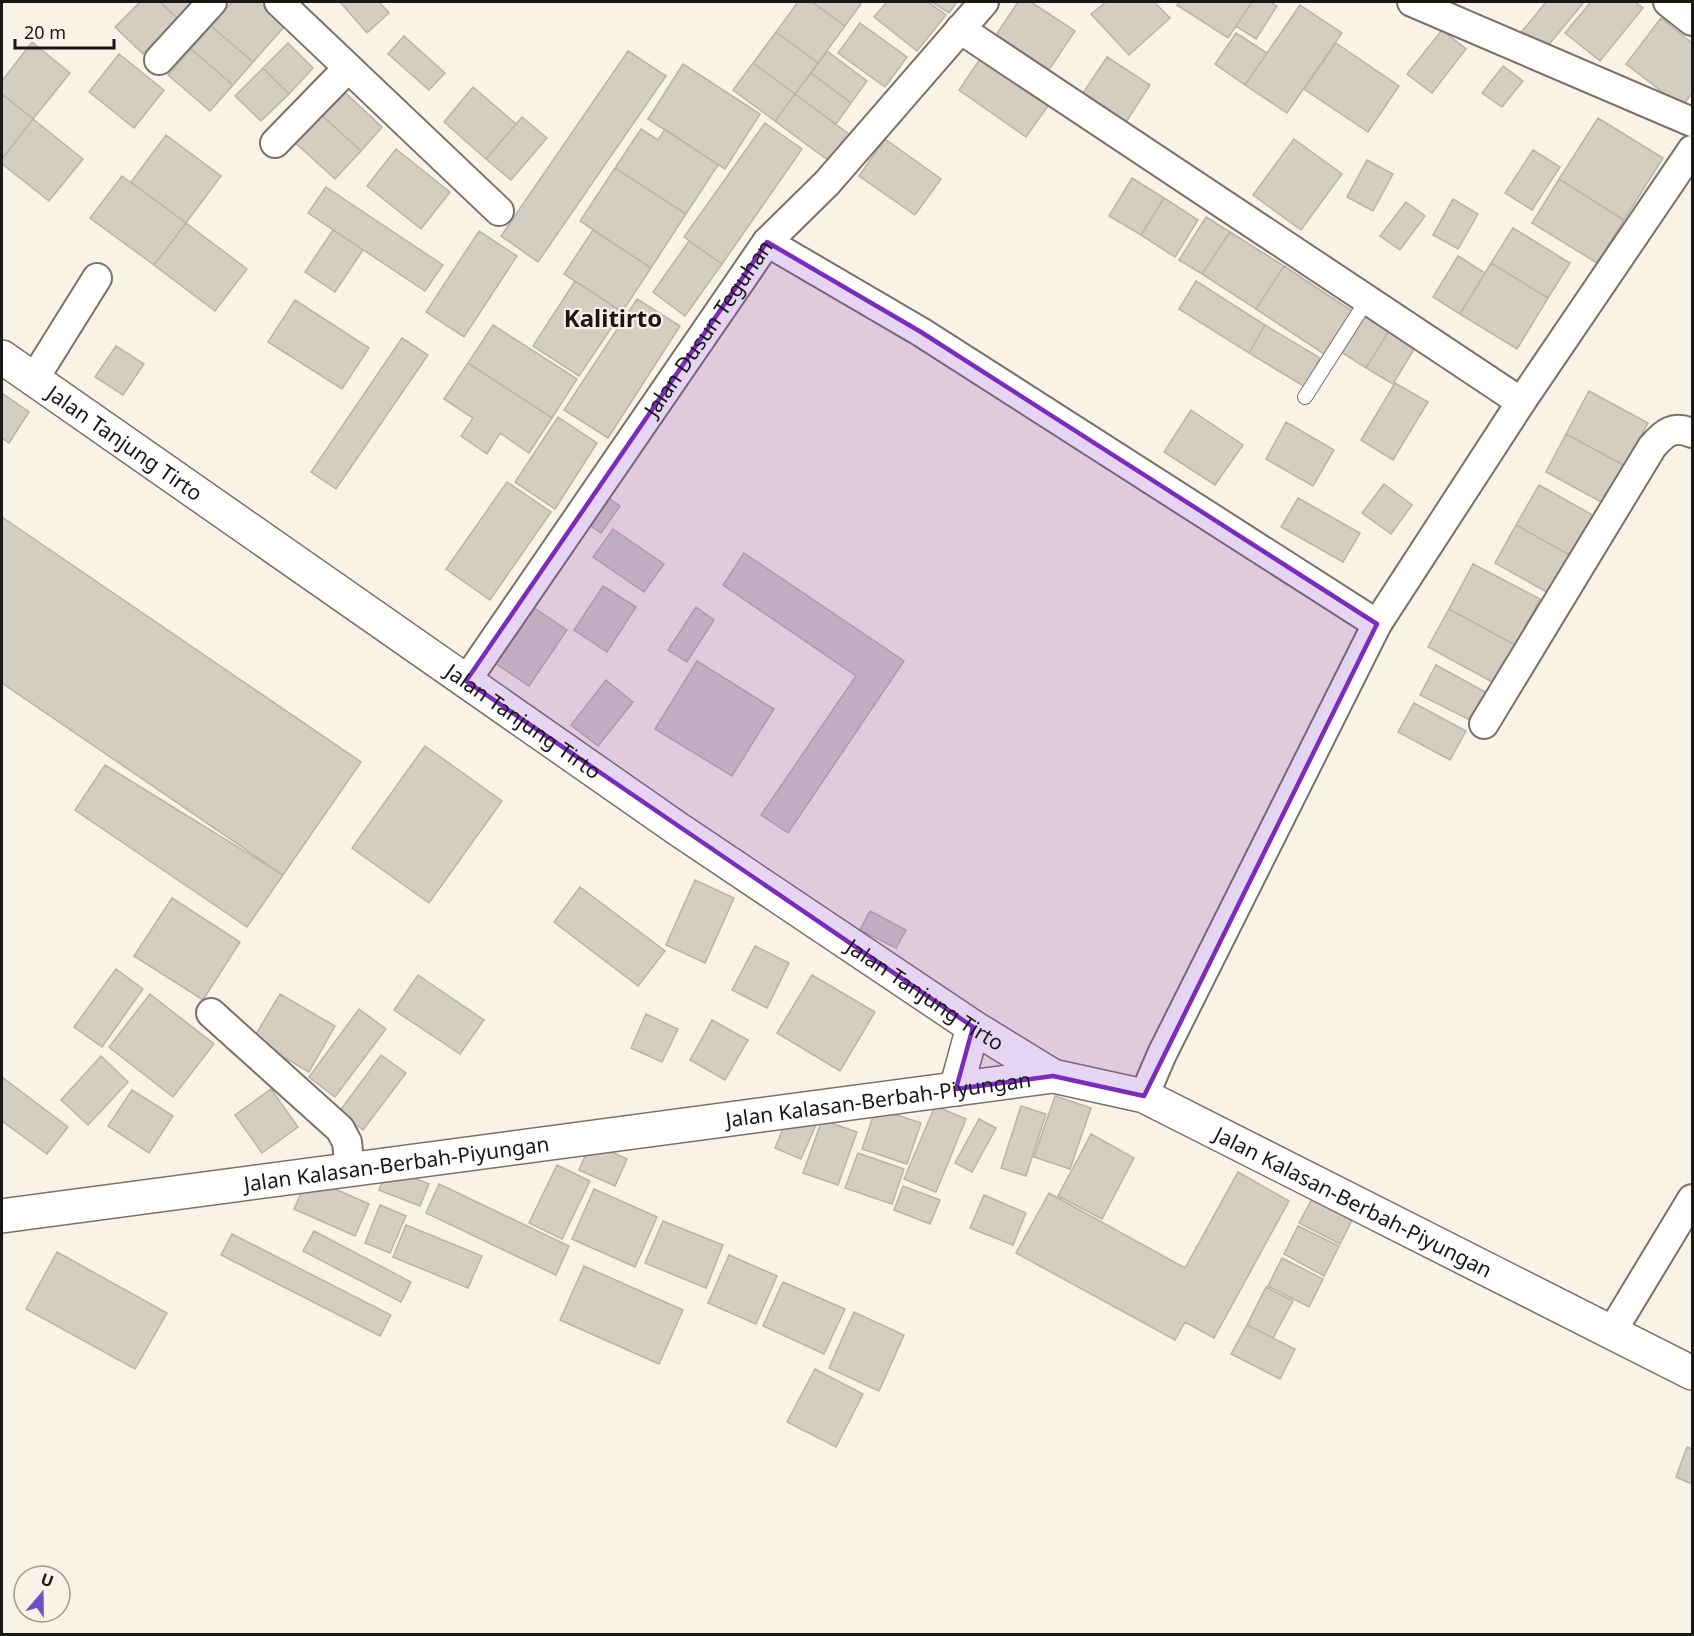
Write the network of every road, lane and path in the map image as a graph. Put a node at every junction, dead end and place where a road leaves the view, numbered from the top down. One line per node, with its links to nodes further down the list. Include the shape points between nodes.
1 (212, 2): 8 (street)
2 (279, 2): 9 (street)
3 (984, 2): 7 (street, Jalan Dusun Teguhan)
4 (1412, 2): 10 (street)
5 (1668, 2): 6 (street)
6 (1692, 21)
7 (960, 29): 14 (street, Jalan Dusun Teguhan, via 827,183); 16 (street)
8 (159, 60)
9 (348, 68): 11 (street); 13 (street)
10 (1692, 122)
11 (275, 143)
12 (1692, 150): 20 (street)
13 (499, 211)
14 (767, 242): 22 (street, via 921,332); 23 (street, Jalan Dusun Teguhan)
15 (97, 278): 18 (street)
16 (1367, 300): 19 (lane); 20 (street)
17 (2, 357): 18 (street, Jalan Tanjung Tirto)
18 (34, 380): 23 (street, Jalan Tanjung Tirto)
19 (1305, 397)
20 (1521, 402): 22 (street)
21 (1692, 433): 24 (street, via 1682,429 1665,432 1652,447)
22 (1377, 624): 29 (street)
23 (466, 681): 26 (street, Jalan Tanjung Tirto)
24 (1484, 724)
25 (211, 1013): 30 (street, via 340,1129 347,1142)
26 (973, 1027): 27 (street, Jalan Tanjung Tirto); 28 (street)
27 (1053, 1076): 28 (street, Jalan Kalasan-Berbah-Piyungan); 29 (street, Jalan Kalasan-Berbah-Piyungan)
28 (956, 1089): 30 (street, Jalan Kalasan-Berbah-Piyungan)
29 (1144, 1096): 33 (street, Jalan Kalasan-Berbah-Piyungan)
30 (350, 1170): 32 (street, Jalan Kalasan-Berbah-Piyungan)
31 (1692, 1199): 33 (street)
32 (2, 1216)
33 (1611, 1333): 34 (street, Jalan Kalasan-Berbah-Piyungan)
34 (1692, 1373)

